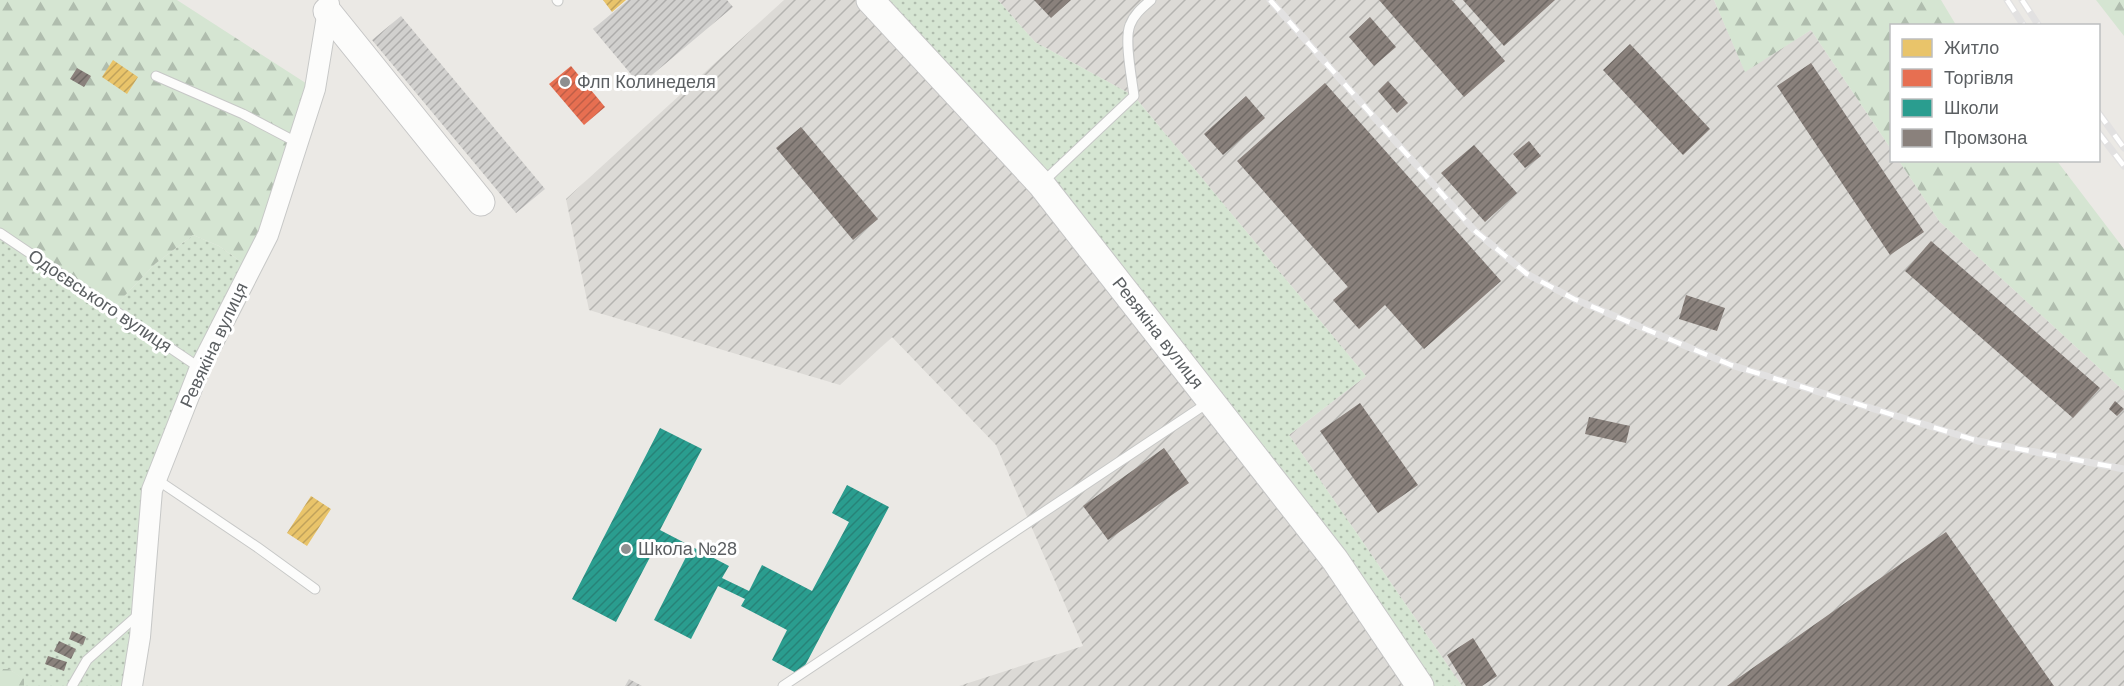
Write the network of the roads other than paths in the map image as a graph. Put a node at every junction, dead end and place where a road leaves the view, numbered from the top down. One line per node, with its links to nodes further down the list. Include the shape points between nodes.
1 (870, 0): 6 (street, Ревякіна вулиця)
2 (1151, 0): 6 (lane, via 1138,11 1129,27 1134,96)
3 (328, 6): 5 (street, Ревякіна вулиця, via 315,89); 7 (street, Ревякіна вулиця)
4 (156, 76): 5 (lane)
5 (298, 143): 9 (street, Ревякіна вулиця, via 268,235)
6 (1041, 184): 10 (street, Ревякіна вулиця)
7 (481, 202)
8 (0, 233): 9 (lane, Одоєвського вулиця)
9 (200, 368): 11 (street, Ревякіна вулиця)
10 (1211, 401): 16 (lane); 17 (street, Ревякіна вулиця, via 1335,560)
11 (156, 479): 12 (lane); 13 (street, Ревякіна вулиця)
12 (315, 589)
13 (142, 610): 14 (lane, via 87,660); 15 (street, Ревякіна вулиця)
14 (72, 686)
15 (132, 686)
16 (783, 686)
17 (1420, 686)

